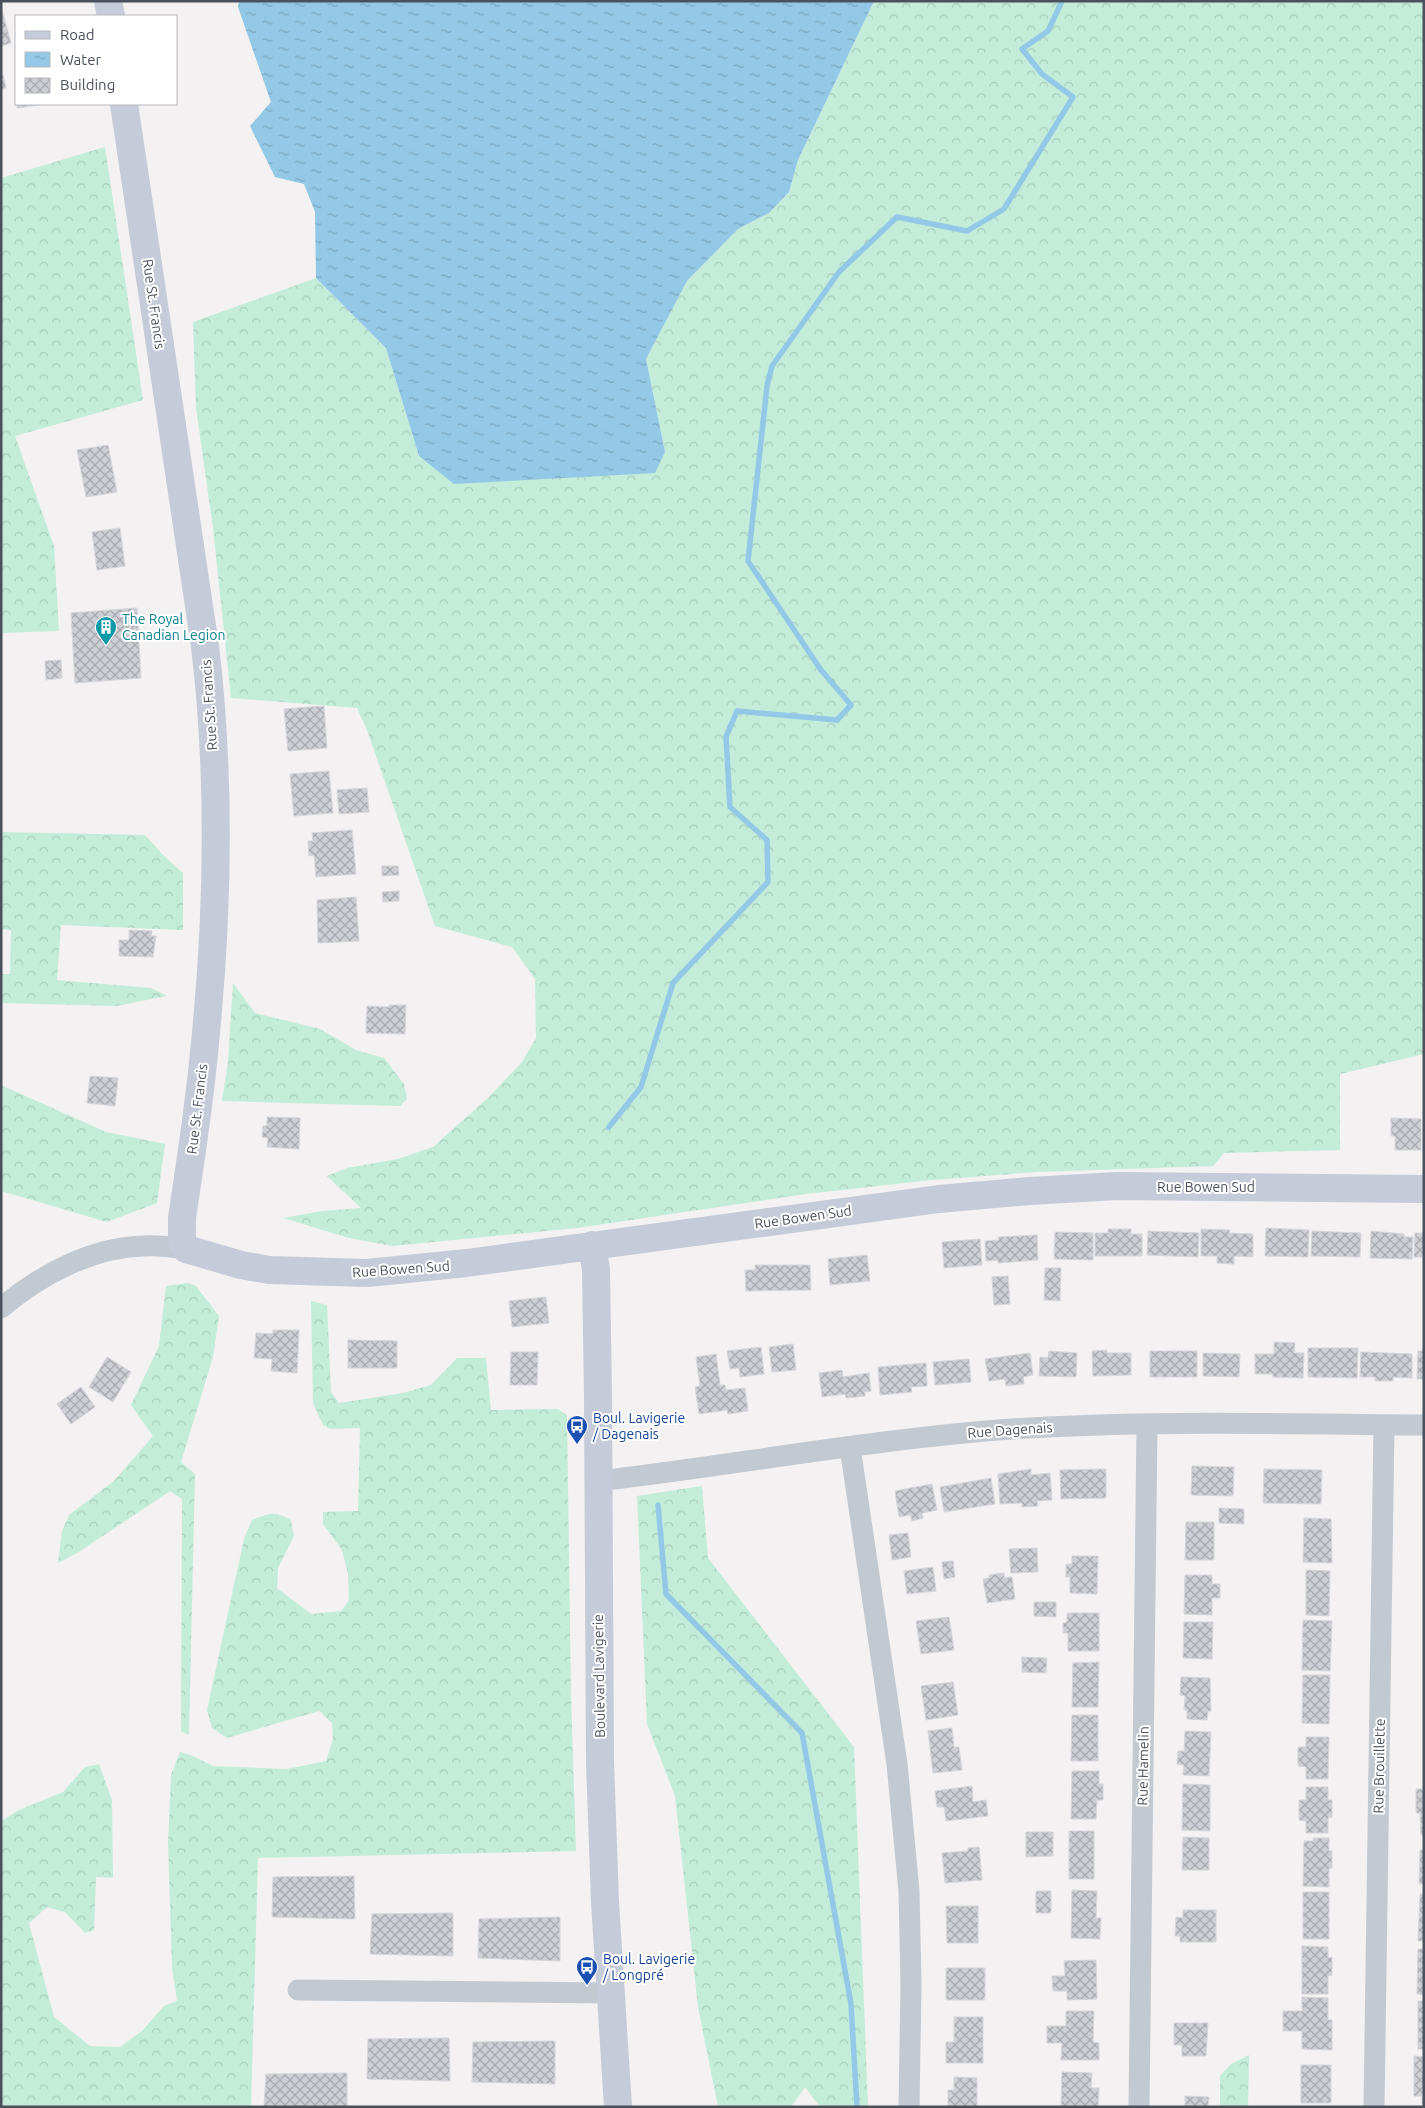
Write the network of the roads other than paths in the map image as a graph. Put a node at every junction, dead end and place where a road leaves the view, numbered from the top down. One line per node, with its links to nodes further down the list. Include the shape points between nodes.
1 (108, 1): 2 (street)
2 (111, 15)
3 (124, 105): 6 (street, Rue St. Francis, via 205,646 215,776 214,922 204,1053 182,1218 182,1241)
4 (1424, 1189): 5 (street, Rue Bowen Sud, via 1117,1186 1030,1191 939,1199)
5 (592, 1246): 6 (street, Rue Bowen Sud, via 358,1273 269,1270); 12 (street, Boulevard Lavigerie, via 596,1270)
6 (186, 1249): 7 (street, via 143,1246 98,1254 51,1273)
7 (1, 1308)
8 (1148, 1424): 9 (street, Rue Dagenais); 11 (street, Rue Dagenais, via 1011,1430); 17 (street, Rue Hamelin)
9 (1384, 1424): 10 (street, Rue Dagenais); 18 (street, Rue Brouillette)
10 (1424, 1425)
11 (850, 1447): 12 (street, Rue Dagenais); 16 (street, via 897,1764 909,1891)
12 (598, 1482): 14 (street, Boulevard Lavigerie, via 600,1762)
13 (298, 1990): 14 (street)
14 (611, 1994): 15 (street, Boulevard Lavigerie)
15 (618, 2107)
16 (909, 2107)
17 (1140, 2107)
18 (1374, 2107)

